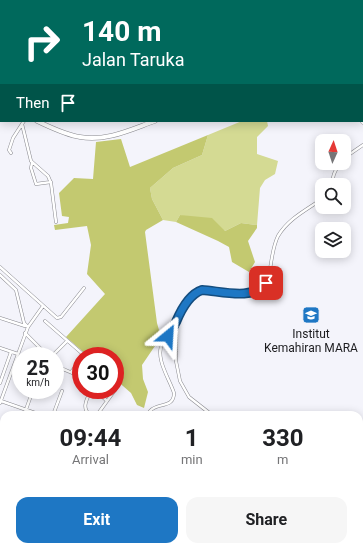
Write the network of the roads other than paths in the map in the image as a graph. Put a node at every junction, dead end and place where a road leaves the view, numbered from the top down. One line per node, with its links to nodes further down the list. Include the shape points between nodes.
1 (39, 122): 2 (street, via 86,138 116,135)
2 (152, 122)
3 (23, 123): 5 (street, via 10,144); 7 (street)
4 (363, 145): 6 (street)
5 (11, 153)
6 (351, 153)
7 (32, 163): 8 (street, via 43,170); 8 (street, via 32,174 36,184)
8 (51, 182): 10 (street)
9 (315, 204): 18 (street, via 290,221 275,241 268,277 262,288 245,294 202,290 197,292 179,314)
10 (56, 222)
11 (0, 267): 14 (street)
12 (0, 275): 17 (street, via 16,290 24,323)
13 (84, 288): 14 (street, via 59,318)
14 (43, 306): 17 (street)
15 (0, 318): 17 (street)
16 (45, 320): 20 (street)
17 (28, 327): 19 (street)
18 (174, 330): 43 (street, via 163,341 161,353 163,367 174,396 166,405 152,408); 44 (street, via 176,361 183,386 191,399)
19 (25, 333): 21 (street); 22 (street)
20 (67, 341): 23 (street); 24 (street)
21 (20, 347)
22 (38, 347)
23 (61, 347)
24 (74, 347)
25 (0, 348): 26 (street)
26 (11, 352): 30 (street)
27 (64, 369): 29 (street)
28 (12, 370): 32 (street)
29 (70, 372)
30 (0, 383)
31 (0, 390): 32 (street)
32 (4, 392): 37 (street)
33 (30, 399): 38 (street)
34 (59, 399): 40 (street)
35 (88, 399): 41 (street, via 85,406)
36 (107, 400): 42 (street)
37 (0, 402): 38 (street)
38 (26, 410): 39 (street)
39 (29, 411)
40 (55, 411)
41 (87, 411)
42 (100, 411)
43 (150, 411)
44 (207, 411)

